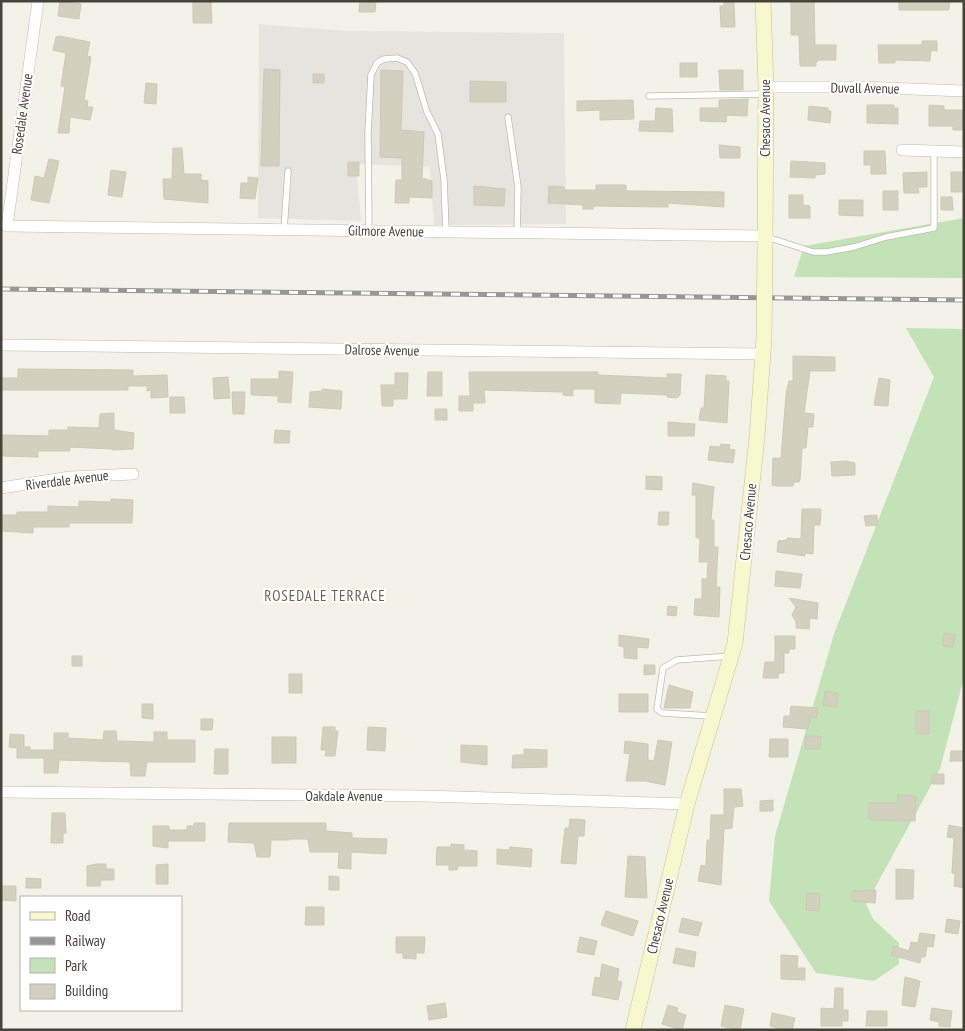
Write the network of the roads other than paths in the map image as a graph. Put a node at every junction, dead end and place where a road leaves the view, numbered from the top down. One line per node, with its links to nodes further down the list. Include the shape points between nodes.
1 (38, 1): 11 (street, Rosedale Avenue)
2 (764, 1): 3 (street, Chesaco Avenue)
3 (766, 90): 4 (street, Duvall Avenue, via 859,87); 5 (lane); 16 (street, Chesaco Avenue)
4 (964, 90)
5 (649, 96)
6 (508, 117): 15 (lane, via 518,179)
7 (902, 150): 8 (street)
8 (934, 151): 9 (street); 16 (lane, via 934,228 826,252)
9 (964, 152)
10 (288, 171): 12 (lane)
11 (7, 226): 12 (street, Gilmore Avenue)
12 (284, 230): 13 (street, Gilmore Avenue)
13 (368, 231): 14 (street, Gilmore Avenue); 14 (lane, via 371,75 376,63 397,58 407,62 415,73 427,112 438,134)
14 (446, 232): 15 (street, Gilmore Avenue)
15 (518, 233): 16 (street, Gilmore Avenue)
16 (765, 242): 18 (street, Chesaco Avenue, bridge)
17 (1, 345): 18 (street, Dalrose Avenue)
18 (763, 354): 21 (street, Chesaco Avenue, via 742,595)
19 (133, 474): 20 (street, Riverdale Avenue, via 70,477)
20 (1, 488)
21 (732, 656): 22 (street, Chesaco Avenue); 22 (lane, via 677,660 663,668 657,709 662,713)
22 (714, 716): 24 (street, Chesaco Avenue)
23 (1, 792): 24 (street, Oakdale Avenue, via 424,796)
24 (688, 804): 25 (street, Chesaco Avenue)
25 (633, 1030)

